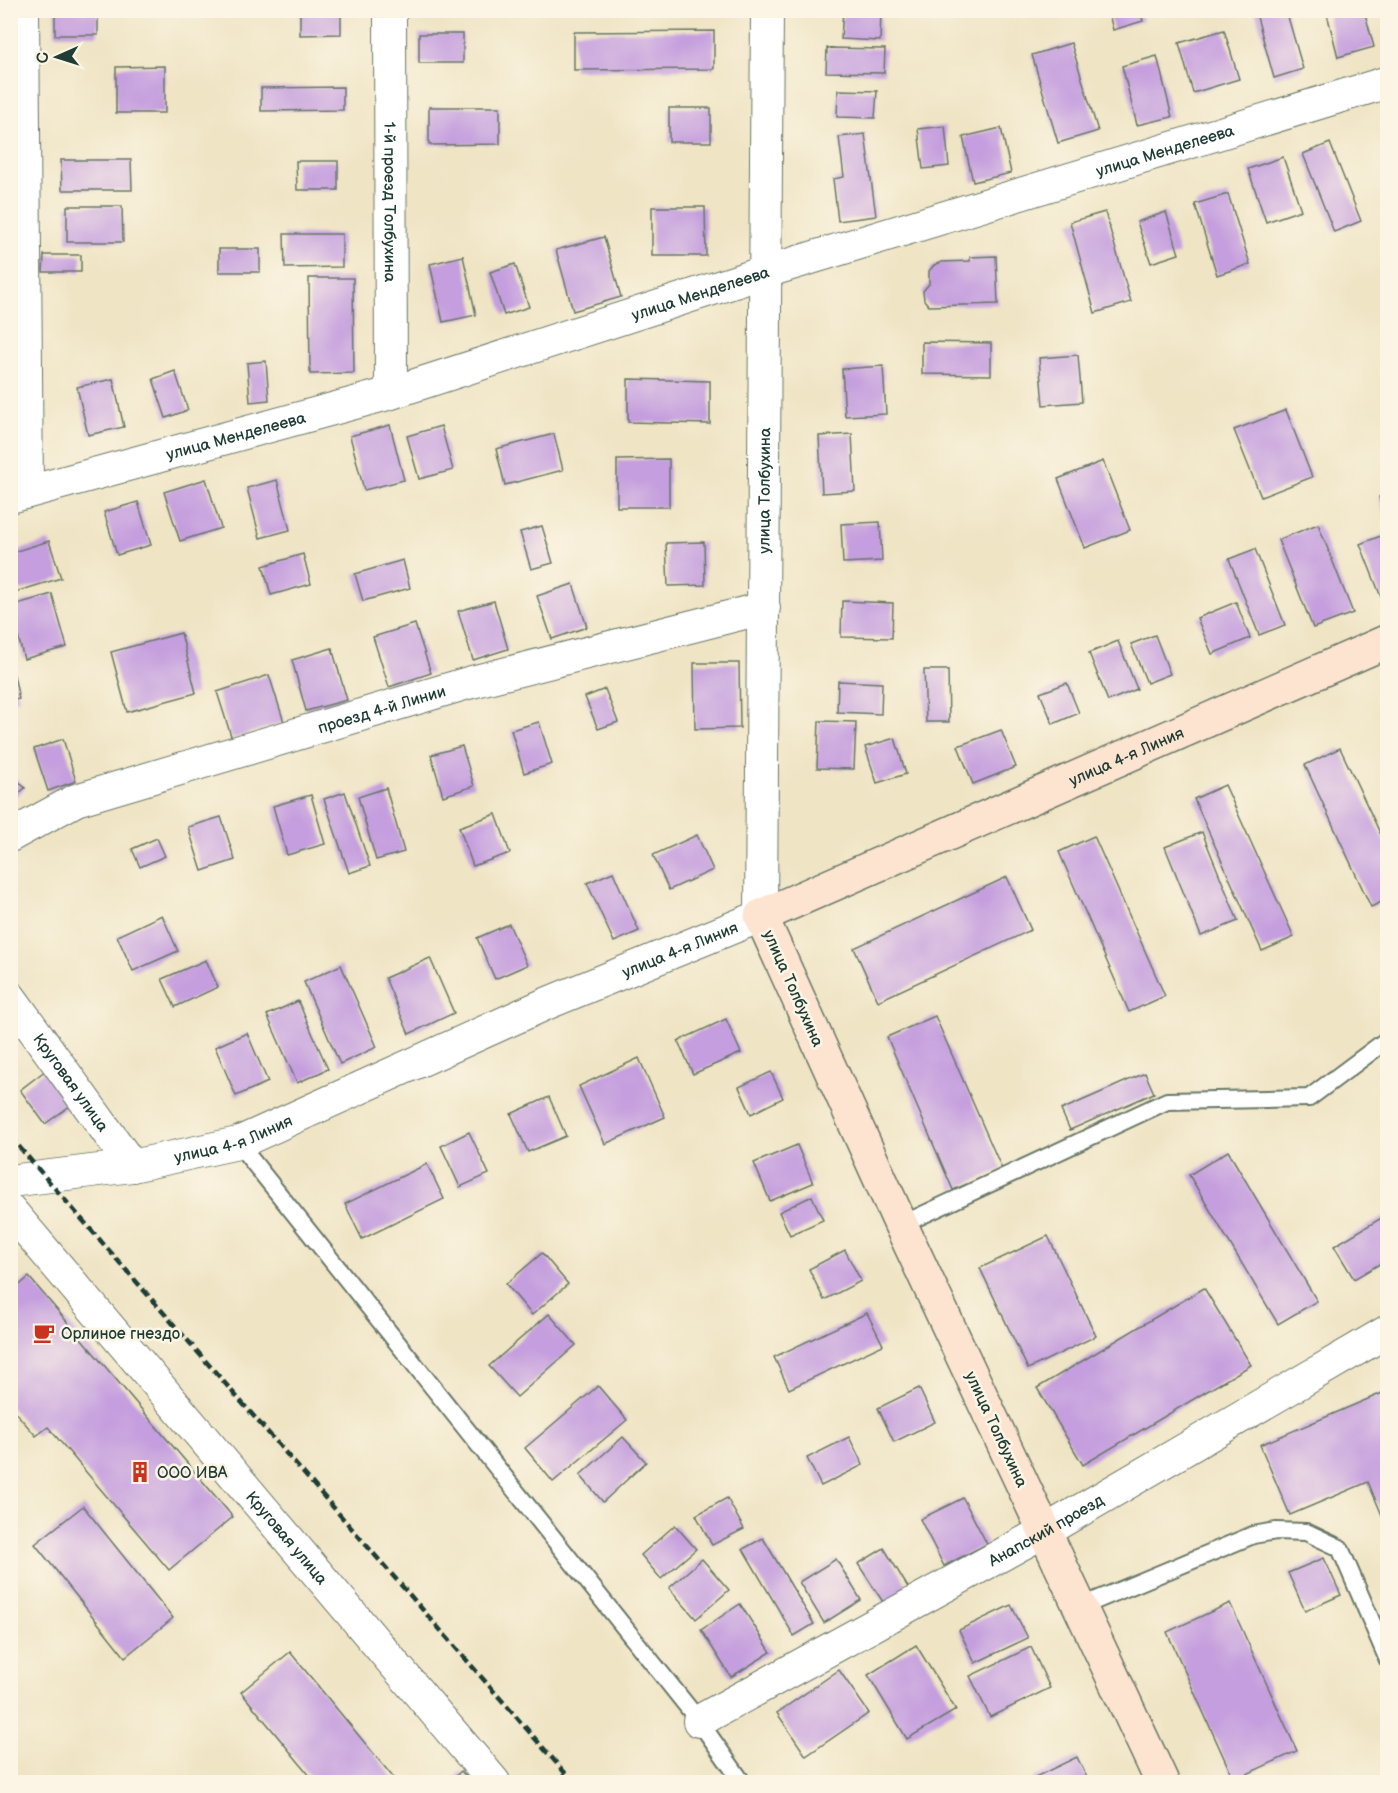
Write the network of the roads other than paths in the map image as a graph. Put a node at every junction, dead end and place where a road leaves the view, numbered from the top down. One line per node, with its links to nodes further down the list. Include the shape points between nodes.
1 (23, 10): 7 (street)
2 (390, 10): 6 (street, 1-й проезд Толбухина)
3 (767, 10): 5 (street, улица Толбухина)
4 (1388, 82): 5 (street, улица Менделеева)
5 (765, 272): 6 (street, улица Менделеева); 8 (street, улица Толбухина)
6 (392, 393): 7 (street, улица Менделеева)
7 (19, 495)
8 (764, 608): 10 (street, проезд 4-й Линии, via 468,683 76,800); 11 (street, улица Толбухина)
9 (1388, 641): 11 (street, улица 4-я Линия)
10 (10, 836)
11 (761, 916): 14 (street, улица 4-я Линия, via 548,1003); 18 (street, улица Толбухина)
12 (10, 997): 15 (street, Круговая улица)
13 (1388, 1039): 18 (lane, via 1309,1098 1167,1101)
14 (238, 1143): 15 (street, улица 4-я Линия); 23 (lane)
15 (132, 1166): 16 (street, улица 4-я Линия)
16 (10, 1181)
17 (10, 1210): 24 (street, Круговая улица)
18 (902, 1226): 20 (street, улица Толбухина)
19 (1388, 1331): 20 (street, Анапский проезд)
20 (1044, 1532): 21 (street, улица Толбухина); 23 (street, Анапский проезд)
21 (1080, 1607): 22 (lane, via 1253,1536 1276,1531 1306,1532 1340,1548); 26 (street, улица Толбухина)
22 (1388, 1660)
23 (699, 1721): 25 (lane)
24 (494, 1782)
25 (742, 1782)
26 (1162, 1782)

